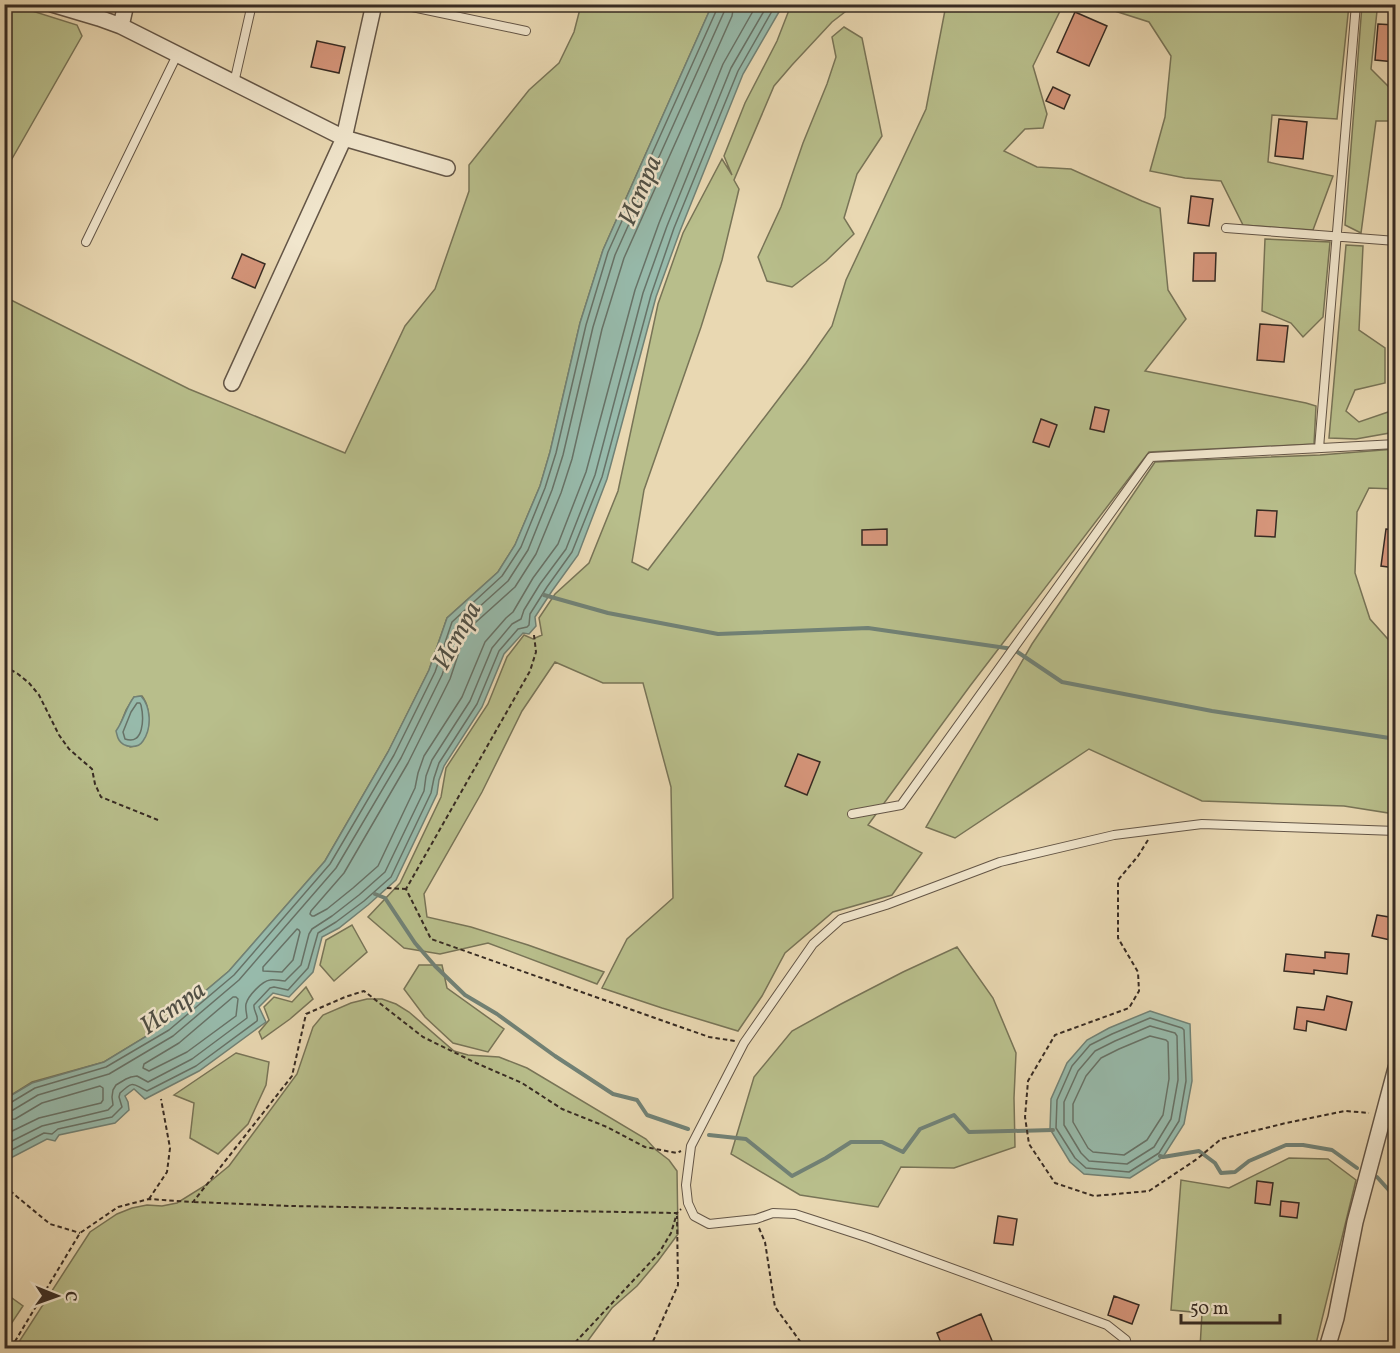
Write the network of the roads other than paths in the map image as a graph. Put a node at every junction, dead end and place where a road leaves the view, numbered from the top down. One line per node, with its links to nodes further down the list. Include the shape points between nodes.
1 (52, 4): 7 (street)
2 (126, 4): 7 (street)
3 (252, 4): 10 (lane)
4 (374, 4): 11 (street)
5 (398, 4): 8 (lane)
6 (1356, 4): 14 (lane)
7 (121, 26): 9 (street)
8 (526, 31)
9 (177, 54): 10 (street); 16 (lane)
10 (234, 83): 11 (street)
11 (344, 138): 12 (street); 17 (street)
12 (447, 168)
13 (1226, 228): 14 (lane)
14 (1337, 236): 15 (lane); 19 (lane)
15 (1395, 241)
16 (86, 242)
17 (232, 383)
18 (1395, 444): 19 (lane)
19 (1319, 448): 20 (lane, via 1151,457 901,805)
20 (852, 814)
21 (1395, 831): 23 (lane, via 1202,824 1114,835 1000,862 841,919 813,944 744,1043 691,1146 688,1203 694,1216 709,1224 756,1220 773,1213 795,1214 1107,1325 1126,1340)
22 (1395, 1068): 24 (street)
23 (1127, 1348)
24 (1327, 1348)

